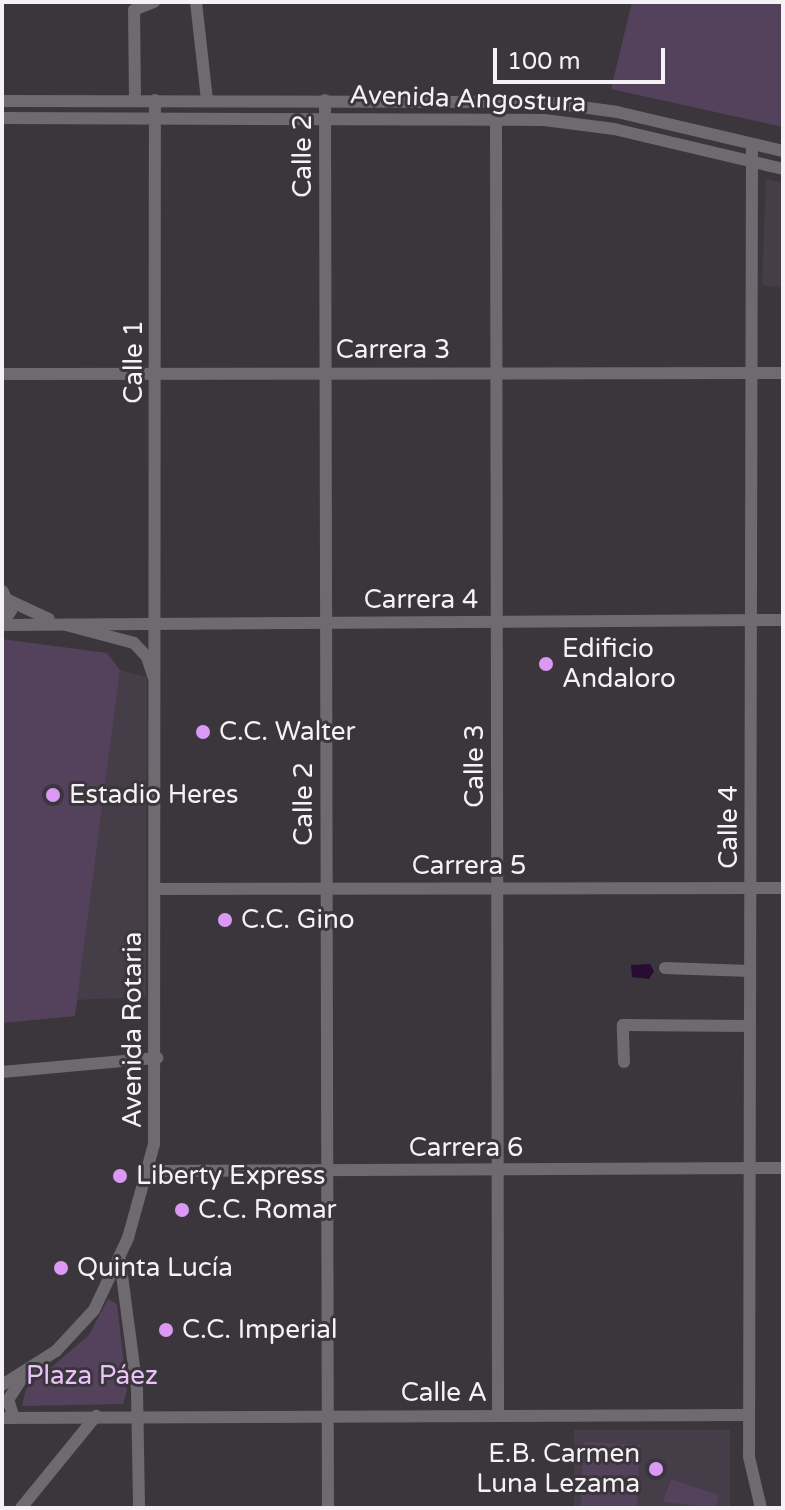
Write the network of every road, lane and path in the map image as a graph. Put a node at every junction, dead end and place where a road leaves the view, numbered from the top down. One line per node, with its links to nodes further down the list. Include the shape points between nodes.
1 (154, 2): 7 (street, via 134,10)
2 (196, 2): 4 (street)
3 (155, 100): 4 (street, Avenida Angostura); 7 (street, Avenida Angostura); 11 (street, Calle 1)
4 (207, 100): 5 (street, Avenida Angostura)
5 (325, 100): 8 (street, Calle 2); 12 (street, Avenida Angostura, via 577,106)
6 (2, 101): 7 (street, Avenida Angostura)
7 (135, 101)
8 (325, 117): 9 (street, Avenida Angostura); 11 (street, Avenida Angostura); 16 (street, Calle 2)
9 (496, 117): 14 (street, Avenida Angostura, via 595,125); 18 (street, Calle 3)
10 (2, 118): 11 (street, Avenida Angostura)
11 (155, 118): 17 (street, Calle 1)
12 (752, 144): 13 (street, Avenida Angostura); 14 (street, Calle 4)
13 (783, 151)
14 (752, 161): 15 (street, Avenida Angostura); 19 (street, Calle 4)
15 (783, 169)
16 (326, 372): 17 (street, Carrera 3); 18 (street, Carrera 3); 26 (street, Calle 2)
17 (156, 373): 21 (street, Carrera 3); 28 (street, Calle 1)
18 (496, 373): 19 (street, Carrera 3); 25 (street, Calle 3)
19 (751, 373): 20 (street, Carrera 3); 23 (street, Calle 4)
20 (783, 373)
21 (2, 374)
22 (5, 592): 27 (street, Carrera 4); 29 (street, via 10,610)
23 (751, 620): 24 (street, Carrera 4); 25 (street, Carrera 4); 33 (street, Calle 4)
24 (783, 620)
25 (497, 621): 26 (street, Carrera 4); 32 (street, Calle 3)
26 (327, 622): 28 (street, Carrera 4); 31 (street, Calle 2)
27 (60, 623): 28 (street, Carrera 4); 29 (street, Carrera 4); 30 (street, Avenida Rotaria, via 134,643 150,664)
28 (156, 623): 30 (street, Avenida Rotaria)
29 (2, 624)
30 (155, 690): 35 (street, Avenida Rotaria)
31 (327, 888): 32 (street, Carrera 5); 35 (street, Carrera 5); 44 (street, Calle 2)
32 (497, 888): 33 (street, Carrera 5); 45 (street, Calle 3)
33 (750, 888): 34 (street, Carrera 5); 37 (street, Calle 4)
34 (783, 888)
35 (156, 889): 39 (street, Avenida Rotaria)
36 (665, 968): 37 (street)
37 (750, 971): 38 (street, Calle 4)
38 (750, 1026): 40 (street, via 623,1025); 42 (street, Calle 4)
39 (157, 1058): 41 (street); 46 (street, Avenida Rotaria)
40 (624, 1062)
41 (2, 1072)
42 (750, 1168): 43 (street, Carrera 6); 45 (street, Carrera 6); 52 (street, Calle 4)
43 (783, 1168)
44 (328, 1170): 45 (street, Carrera 6); 46 (street, Carrera 6); 54 (street, Calle 2)
45 (498, 1170): 51 (street, Calle 3)
46 (149, 1171): 47 (street, Avenida Rotaria)
47 (120, 1258): 48 (street, via 84,1324); 50 (street, Avenida Rotaria)
48 (28, 1372): 49 (street); 55 (street, via 8,1400)
49 (2, 1385)
50 (138, 1415): 53 (street, Calle A); 54 (street, Calle A); 57 (street, Avenida Rotaria)
51 (498, 1415): 52 (street, Calle A); 54 (street, Calle A)
52 (749, 1415): 59 (street, Calle 4, via 750,1471)
53 (96, 1416): 55 (street, Calle A); 56 (street)
54 (329, 1416): 58 (street, Calle 2)
55 (8, 1418)
56 (21, 1508)
57 (139, 1508)
58 (328, 1508)
59 (761, 1508)

